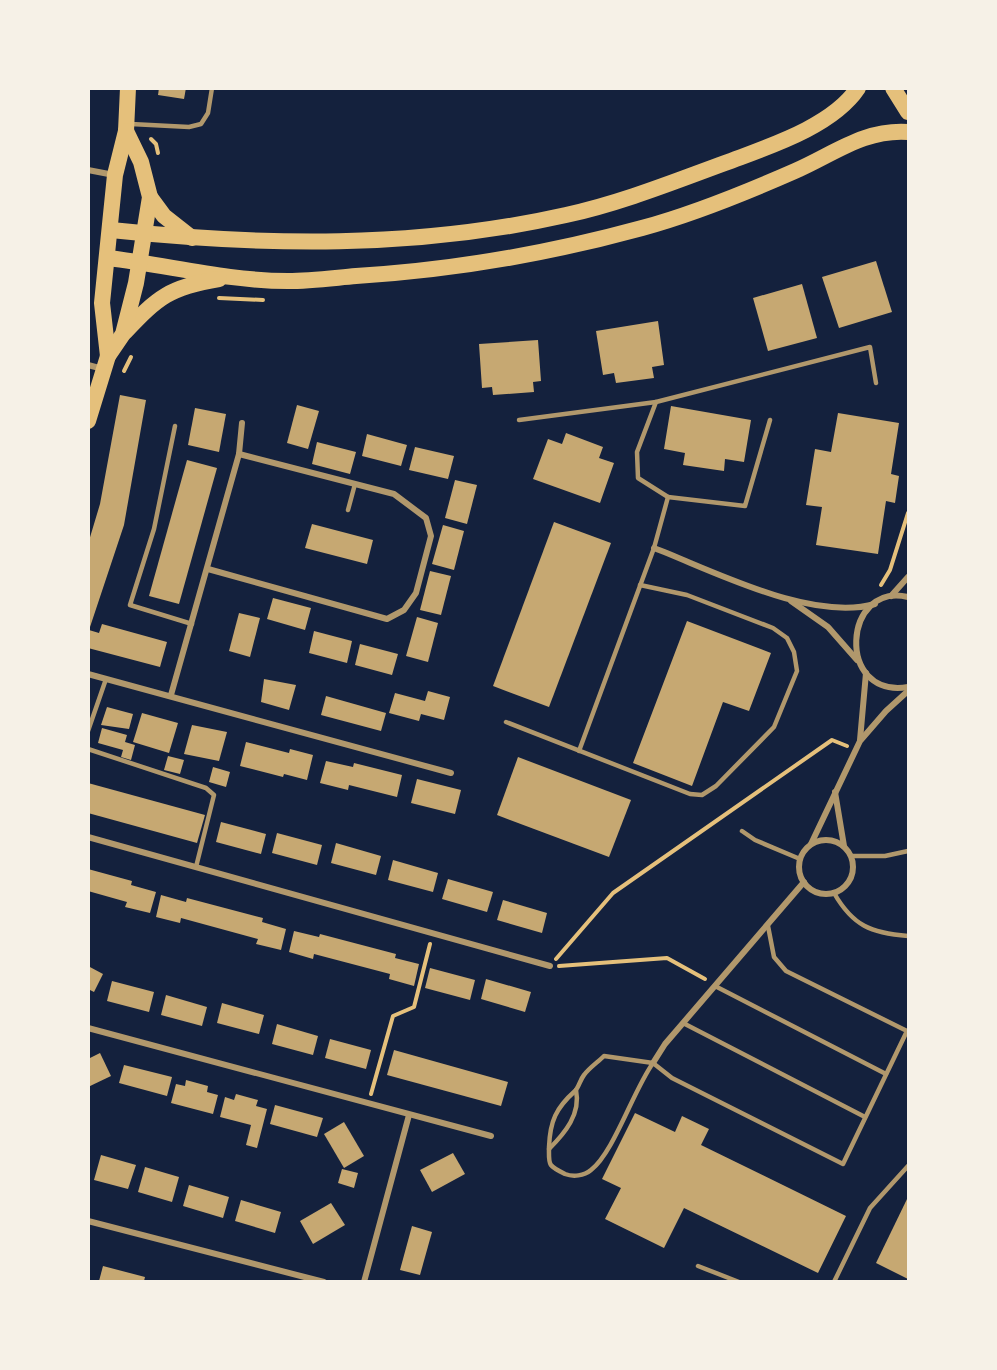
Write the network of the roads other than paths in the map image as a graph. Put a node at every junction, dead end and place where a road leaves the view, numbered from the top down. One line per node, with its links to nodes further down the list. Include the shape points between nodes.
1 (128, 88): 6 (highway)
2 (212, 88): 6 (lane, via 208,113 201,124 189,128)
3 (858, 88): 13 (highway, via 830,116 750,154 568,215 478,232 409,239 317,244)
4 (893, 88): 5 (highway)
5 (909, 112)
6 (126, 128): 9 (highway); 10 (highway)
7 (909, 132): 16 (highway, via 858,138 797,170 721,201 643,228 527,256 419,272 288,281)
8 (88, 170): 9 (street)
9 (115, 175): 11 (highway)
10 (150, 197): 12 (highway); 13 (highway, via 164,216)
11 (111, 230): 12 (highway); 14 (highway)
12 (144, 233): 13 (highway); 15 (highway)
13 (192, 239)
14 (108, 258): 15 (highway); 18 (highway)
15 (140, 261): 16 (highway); 17 (highway)
16 (232, 277): 17 (highway, via 191,284 165,294)
17 (123, 334): 18 (highway)
18 (100, 363): 23 (highway)
19 (876, 383): 20 (lane, via 870,347)
20 (656, 402): 21 (lane); 28 (lane, via 637,452 638,478)
21 (519, 420)
22 (770, 420): 28 (lane, via 745,506)
23 (88, 421)
24 (242, 423): 26 (street)
25 (175, 426): 38 (lane, via 154,529 130,604)
26 (238, 454): 27 (street); 31 (street)
27 (355, 484): 29 (lane); 31 (street, via 394,494 426,519 431,536 416,593 404,610 387,619)
28 (668, 497): 30 (lane)
29 (348, 510)
30 (654, 548): 33 (lane); 36 (street)
31 (208, 569): 38 (street)
32 (909, 577): 35 (street)
33 (640, 585): 48 (lane); 48 (lane, via 687,596 773,628 787,638 797,671 774,727 716,786 702,795 690,794)
34 (909, 597): 35 (street)
35 (888, 598): 37 (street)
36 (788, 600): 37 (street, via 840,608); 39 (street, via 828,627)
37 (875, 604): 39 (street, via 857,626 854,641)
38 (192, 624): 43 (street)
39 (864, 670): 42 (street, via 888,687); 46 (street)
40 (88, 674): 41 (street)
41 (106, 679): 43 (street); 45 (lane)
42 (909, 689): 46 (street)
43 (171, 695): 49 (street)
44 (506, 722): 48 (lane)
45 (88, 731)
46 (860, 741): 50 (street)
47 (88, 749): 58 (lane, via 206,788 214,795)
48 (579, 751)
49 (451, 773)
50 (835, 792): 53 (street); 54 (street)
51 (742, 831): 57 (lane)
52 (88, 837): 58 (street)
53 (811, 844): 54 (street, via 828,840); 57 (street)
54 (844, 846): 56 (street)
55 (909, 851): 56 (lane)
56 (851, 856): 60 (street, via 852,874 842,889)
57 (800, 859): 59 (street)
58 (196, 867): 63 (street)
59 (804, 882): 60 (street, via 817,892); 61 (street)
60 (834, 892): 62 (lane, via 845,912 859,923 887,934)
61 (768, 926): 64 (street); 68 (lane, via 774,957 786,971 907,1031)
62 (909, 936)
63 (550, 966)
64 (715, 986): 65 (street); 68 (lane)
65 (683, 1023): 67 (street); 71 (lane)
66 (88, 1028): 70 (street)
67 (653, 1063): 69 (lane, via 604,1056 584,1074); 71 (lane, via 672,1078 843,1164); 73 (lane, via 640,1081 602,1160 589,1173 572,1177 552,1167 547,1159)
68 (886, 1074): 71 (lane)
69 (576, 1090): 73 (lane, via 574,1115); 73 (lane, via 553,1117)
70 (408, 1115): 72 (street); 78 (street)
71 (866, 1117)
72 (490, 1136)
73 (549, 1149)
74 (909, 1166): 80 (lane, via 870,1208)
75 (88, 1221): 77 (street)
76 (699, 1266): 79 (lane)
77 (324, 1281)
78 (364, 1281)
79 (739, 1281)
80 (834, 1281)

